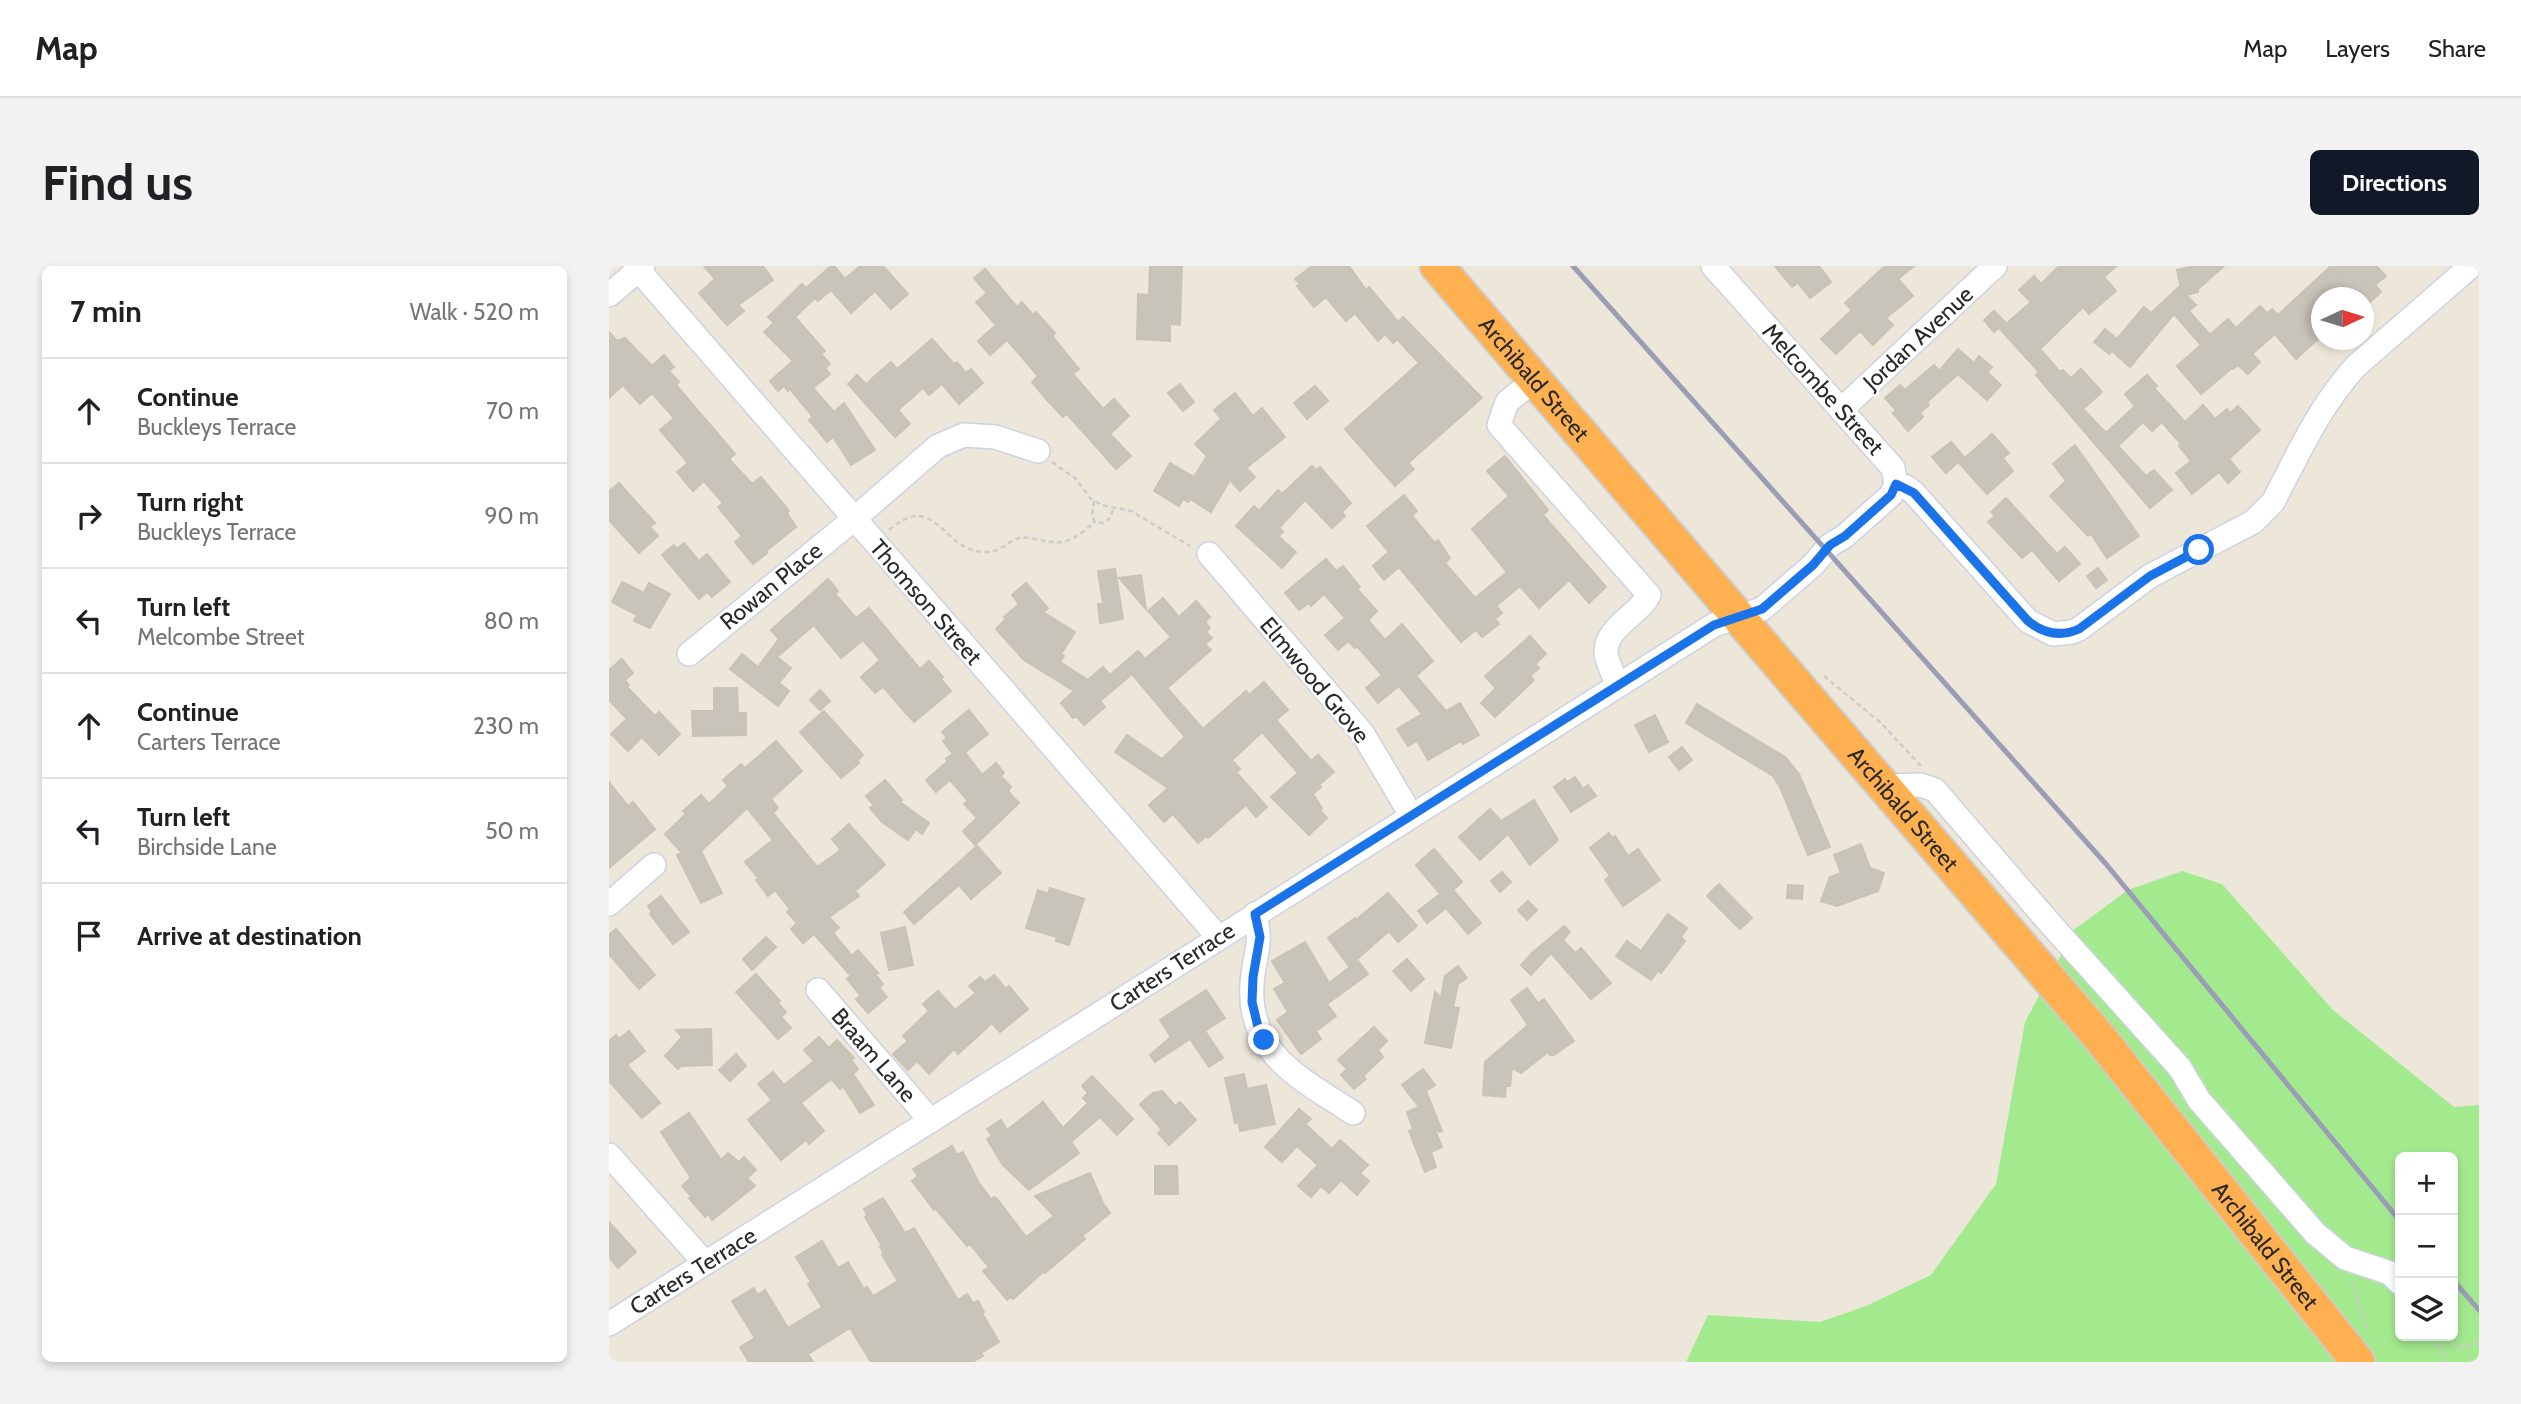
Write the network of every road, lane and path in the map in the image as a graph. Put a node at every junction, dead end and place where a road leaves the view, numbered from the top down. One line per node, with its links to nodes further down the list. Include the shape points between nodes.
1 (1437, 266): 7 (highway, Archibald Street)
2 (1713, 266): 8 (street, Melcombe Street)
3 (1995, 266): 8 (street, Jordan Avenue)
4 (2470, 266): 10 (street, via 2339,385 2264,513 2150,576 2072,632 2053,634 2028,621 1914,493)
5 (639, 267): 6 (street); 13 (street, Thomson Street)
6 (609, 295)
7 (1536, 379): 17 (highway, Archibald Street); 19 (street, via 1507,402 1499,425 1649,595 1644,606 1617,627 1609,642 1606,653)
8 (1841, 410): 10 (street, Melcombe Street, via 1893,468)
9 (1038, 451): 11 (path, via 1076,480); 13 (street, Rowan Place, via 995,437 964,435 938,446)
10 (1896, 484): 17 (street, via 1891,495 1762,609)
11 (1094, 501): 12 (path); 14 (path)
12 (1113, 508): 14 (path, via 1104,523); 16 (path, via 1137,514)
13 (854, 519): 18 (street, Rowan Place); 25 (street, Thomson Street)
14 (1095, 522): 15 (path, via 1063,543 1021,537 985,552 961,546 923,516 904,518)
15 (885, 534)
16 (1209, 554): 21 (street, Elmwood Grove, via 1363,734)
17 (1738, 617): 19 (street, Carters Terrace, via 1714,625); 20 (highway, Archibald Street)
18 (689, 654)
19 (1618, 685): 21 (street, Carters Terrace)
20 (1886, 786): 31 (street, via 1921,785 1935,790 2179,1068 2199,1100 2315,1233 2345,1258); 36 (highway, Archibald Street, via 2100,1038)
21 (1411, 815): 24 (street, Carters Terrace)
22 (654, 865): 23 (street)
23 (609, 904)
24 (1255, 914): 25 (street, Carters Terrace); 27 (street, via 1260,937 1252,988 1258,1027 1285,1068)
25 (1219, 938): 28 (street, Carters Terrace)
26 (818, 990): 28 (street, Braam Lane)
27 (1353, 1113)
28 (931, 1121): 30 (street, Carters Terrace)
29 (609, 1154): 30 (street)
30 (705, 1264): 32 (street, Carters Terrace)
31 (2395, 1278)
32 (609, 1324)
33 (2436, 1341): 37 (path)
34 (2451, 1341): 35 (path, via 2457,1348)
35 (2479, 1343)
36 (2358, 1362)
37 (2446, 1362)

